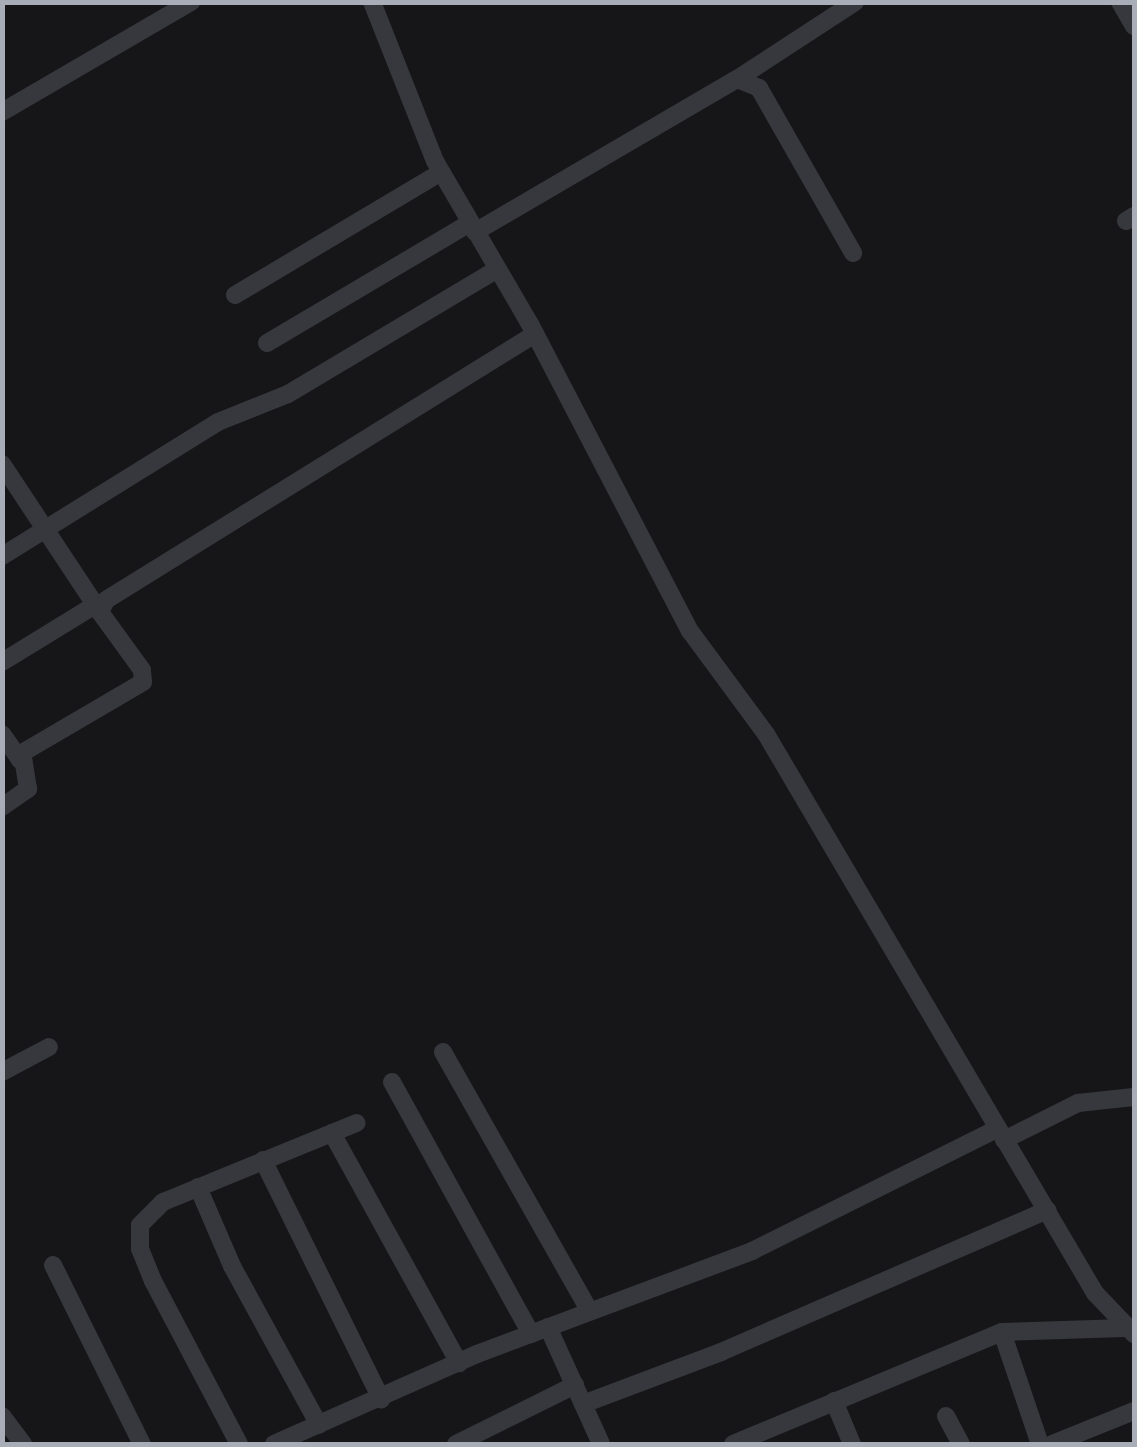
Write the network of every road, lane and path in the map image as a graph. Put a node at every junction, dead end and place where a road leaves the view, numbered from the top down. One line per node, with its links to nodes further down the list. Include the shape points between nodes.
1 (191, 2): 7 (street)
2 (372, 2): 8 (street)
3 (855, 2): 6 (street)
4 (1121, 3): 5 (street)
5 (1134, 26)
6 (737, 79): 9 (street); 10 (street, via 759,88)
7 (2, 112)
8 (441, 172): 9 (street); 12 (street)
9 (472, 227): 11 (street); 14 (street)
10 (853, 253)
11 (498, 269): 13 (street); 16 (street, via 288,394 229,416)
12 (236, 294)
13 (535, 334): 18 (street); 30 (street, via 690,631 766,734)
14 (268, 344)
15 (2, 464): 16 (street)
16 (47, 529): 17 (street); 18 (street)
17 (2, 556)
18 (98, 609): 19 (street); 21 (street, via 142,670 143,682 27,749)
19 (2, 662)
20 (2, 734): 21 (street)
21 (20, 760): 22 (street, via 28,789)
22 (2, 807)
23 (49, 1047): 25 (street)
24 (443, 1052): 35 (street)
25 (2, 1072)
26 (392, 1082): 36 (street)
27 (1134, 1098): 30 (street, via 1078,1103)
28 (357, 1124): 29 (street)
29 (332, 1133): 31 (street); 39 (street)
30 (1001, 1134): 33 (street); 35 (street, via 752,1251)
31 (263, 1160): 32 (street); 41 (street)
32 (198, 1187): 47 (street); 50 (street, via 144,1217 140,1249)
33 (1047, 1210): 37 (street, via 1107,1312); 43 (street, via 722,1352)
34 (54, 1264): 49 (street)
35 (589, 1310): 36 (street)
36 (540, 1330): 39 (street); 40 (street)
37 (1129, 1331): 38 (street)
38 (1002, 1332): 42 (street); 57 (street)
39 (459, 1364): 41 (street)
40 (575, 1385): 43 (street); 52 (street)
41 (382, 1399): 47 (street)
42 (834, 1401): 54 (street); 55 (street)
43 (583, 1404): 53 (street)
44 (1134, 1411): 58 (street)
45 (2, 1416): 48 (street)
46 (946, 1416): 56 (street)
47 (319, 1425): 51 (street)
48 (24, 1444)
49 (142, 1444)
50 (239, 1444)
51 (274, 1444)
52 (456, 1444)
53 (601, 1444)
54 (733, 1444)
55 (852, 1444)
56 (961, 1444)
57 (1040, 1444)
58 (1052, 1444)

